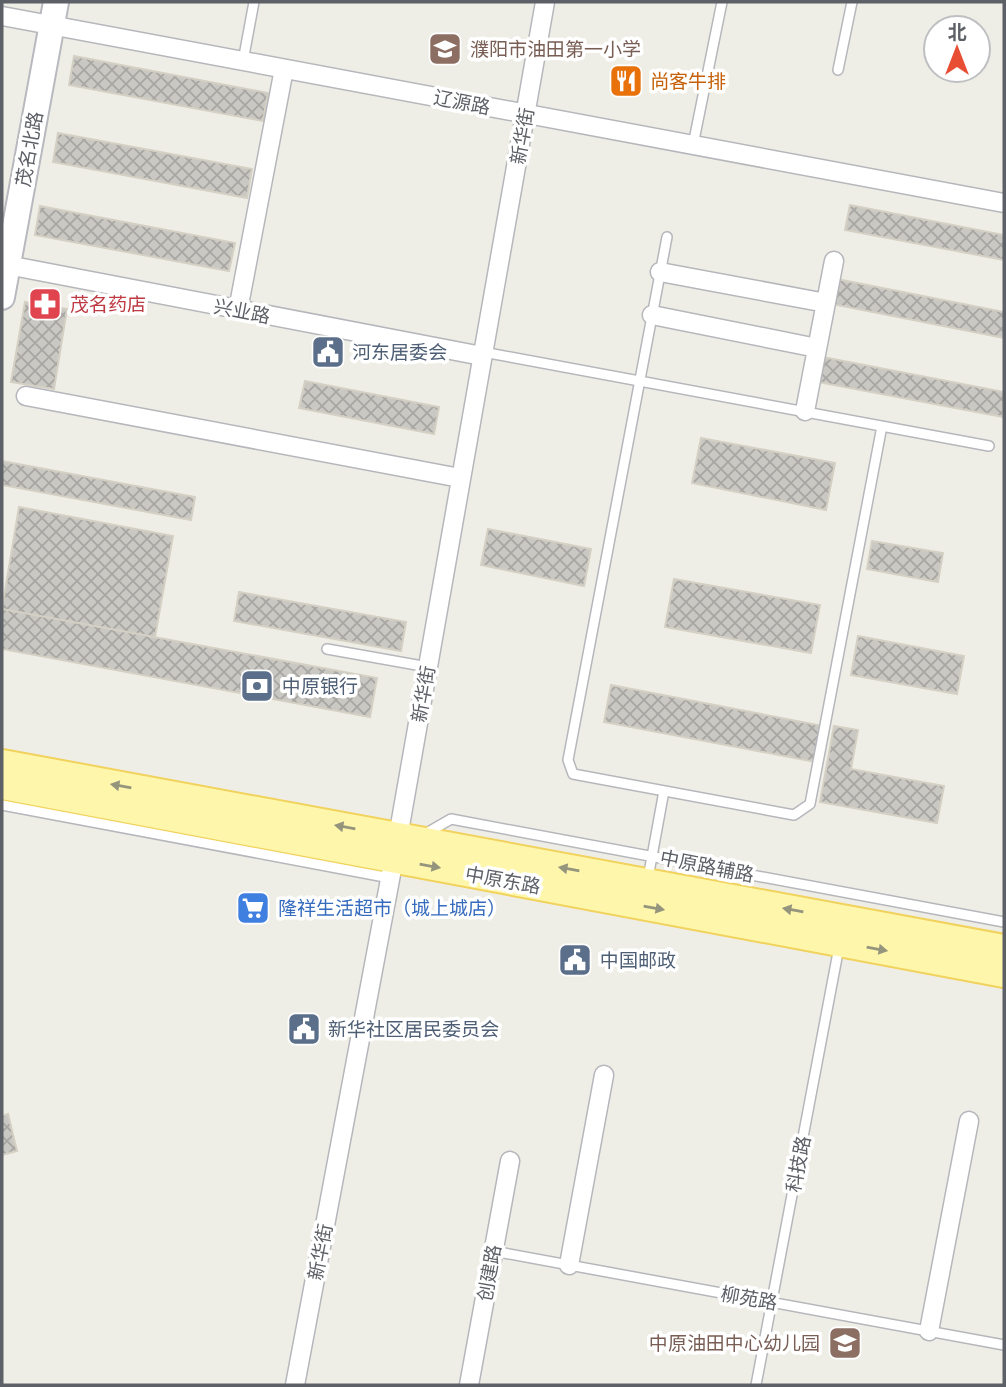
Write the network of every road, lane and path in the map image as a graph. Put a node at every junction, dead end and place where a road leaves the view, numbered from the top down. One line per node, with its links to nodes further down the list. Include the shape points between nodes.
1 (254, 2): 7 (lane)
2 (545, 2): 10 (street, 新华街)
3 (722, 2): 11 (lane)
4 (852, 2): 9 (lane)
5 (54, 14): 6 (street, 辽源路); 7 (street, 辽源路); 15 (street, 茂名北路)
6 (2, 16)
7 (243, 61): 8 (street, 辽源路)
8 (284, 69): 10 (street, 辽源路); 19 (street)
9 (838, 70)
10 (525, 114): 11 (street, 辽源路); 22 (street, 新华街)
11 (694, 145): 12 (street, 辽源路)
12 (1004, 203)
13 (667, 237): 16 (lane)
14 (834, 261): 18 (street)
15 (5, 265): 17 (street, 茂名北路); 19 (street, 兴业路)
16 (660, 272): 18 (street); 20 (lane)
17 (2, 296)
18 (826, 303): 21 (street)
19 (238, 310): 22 (street, 兴业路)
20 (652, 315): 21 (street); 23 (lane)
21 (817, 348): 25 (street)
22 (483, 354): 23 (lane); 28 (street, 新华街)
23 (640, 381): 25 (lane); 33 (lane, via 568,760 573,774)
24 (26, 396): 28 (street)
25 (805, 411): 26 (lane)
26 (882, 426): 27 (lane); 33 (lane, via 810,804 794,815)
27 (989, 446)
28 (460, 478): 30 (street, 新华街)
29 (327, 649): 30 (lane)
30 (428, 667): 35 (street, 新华街)
31 (2, 764): 35 (main road, 中原东路, one-way to 31)
32 (2, 785): 35 (main road, 中原东路)
33 (664, 791): 36 (lane)
34 (2, 805): 35 (lane)
35 (399, 854): 36 (main road, 中原东路); 38 (main road, 中原东路, one-way to 38); 49 (street, 新华街)
36 (650, 870): 37 (lane, 中原路辅路); 39 (main road, 中原东路, one-way to 36)
37 (1004, 922)
38 (840, 942): 40 (main road, 中原东路, one-way to 40); 46 (lane, 科技路)
39 (1004, 949)
40 (1004, 973)
41 (604, 1075): 45 (street)
42 (969, 1121): 47 (street)
43 (510, 1161): 44 (street, 创建路)
44 (493, 1251): 45 (lane, 柳苑路); 50 (street, 创建路)
45 (569, 1265): 46 (lane, 柳苑路)
46 (771, 1303): 47 (lane, 柳苑路); 51 (lane, 科技路)
47 (929, 1331): 48 (lane, 柳苑路)
48 (1004, 1345)
49 (295, 1385)
50 (469, 1385)
51 (756, 1385)

